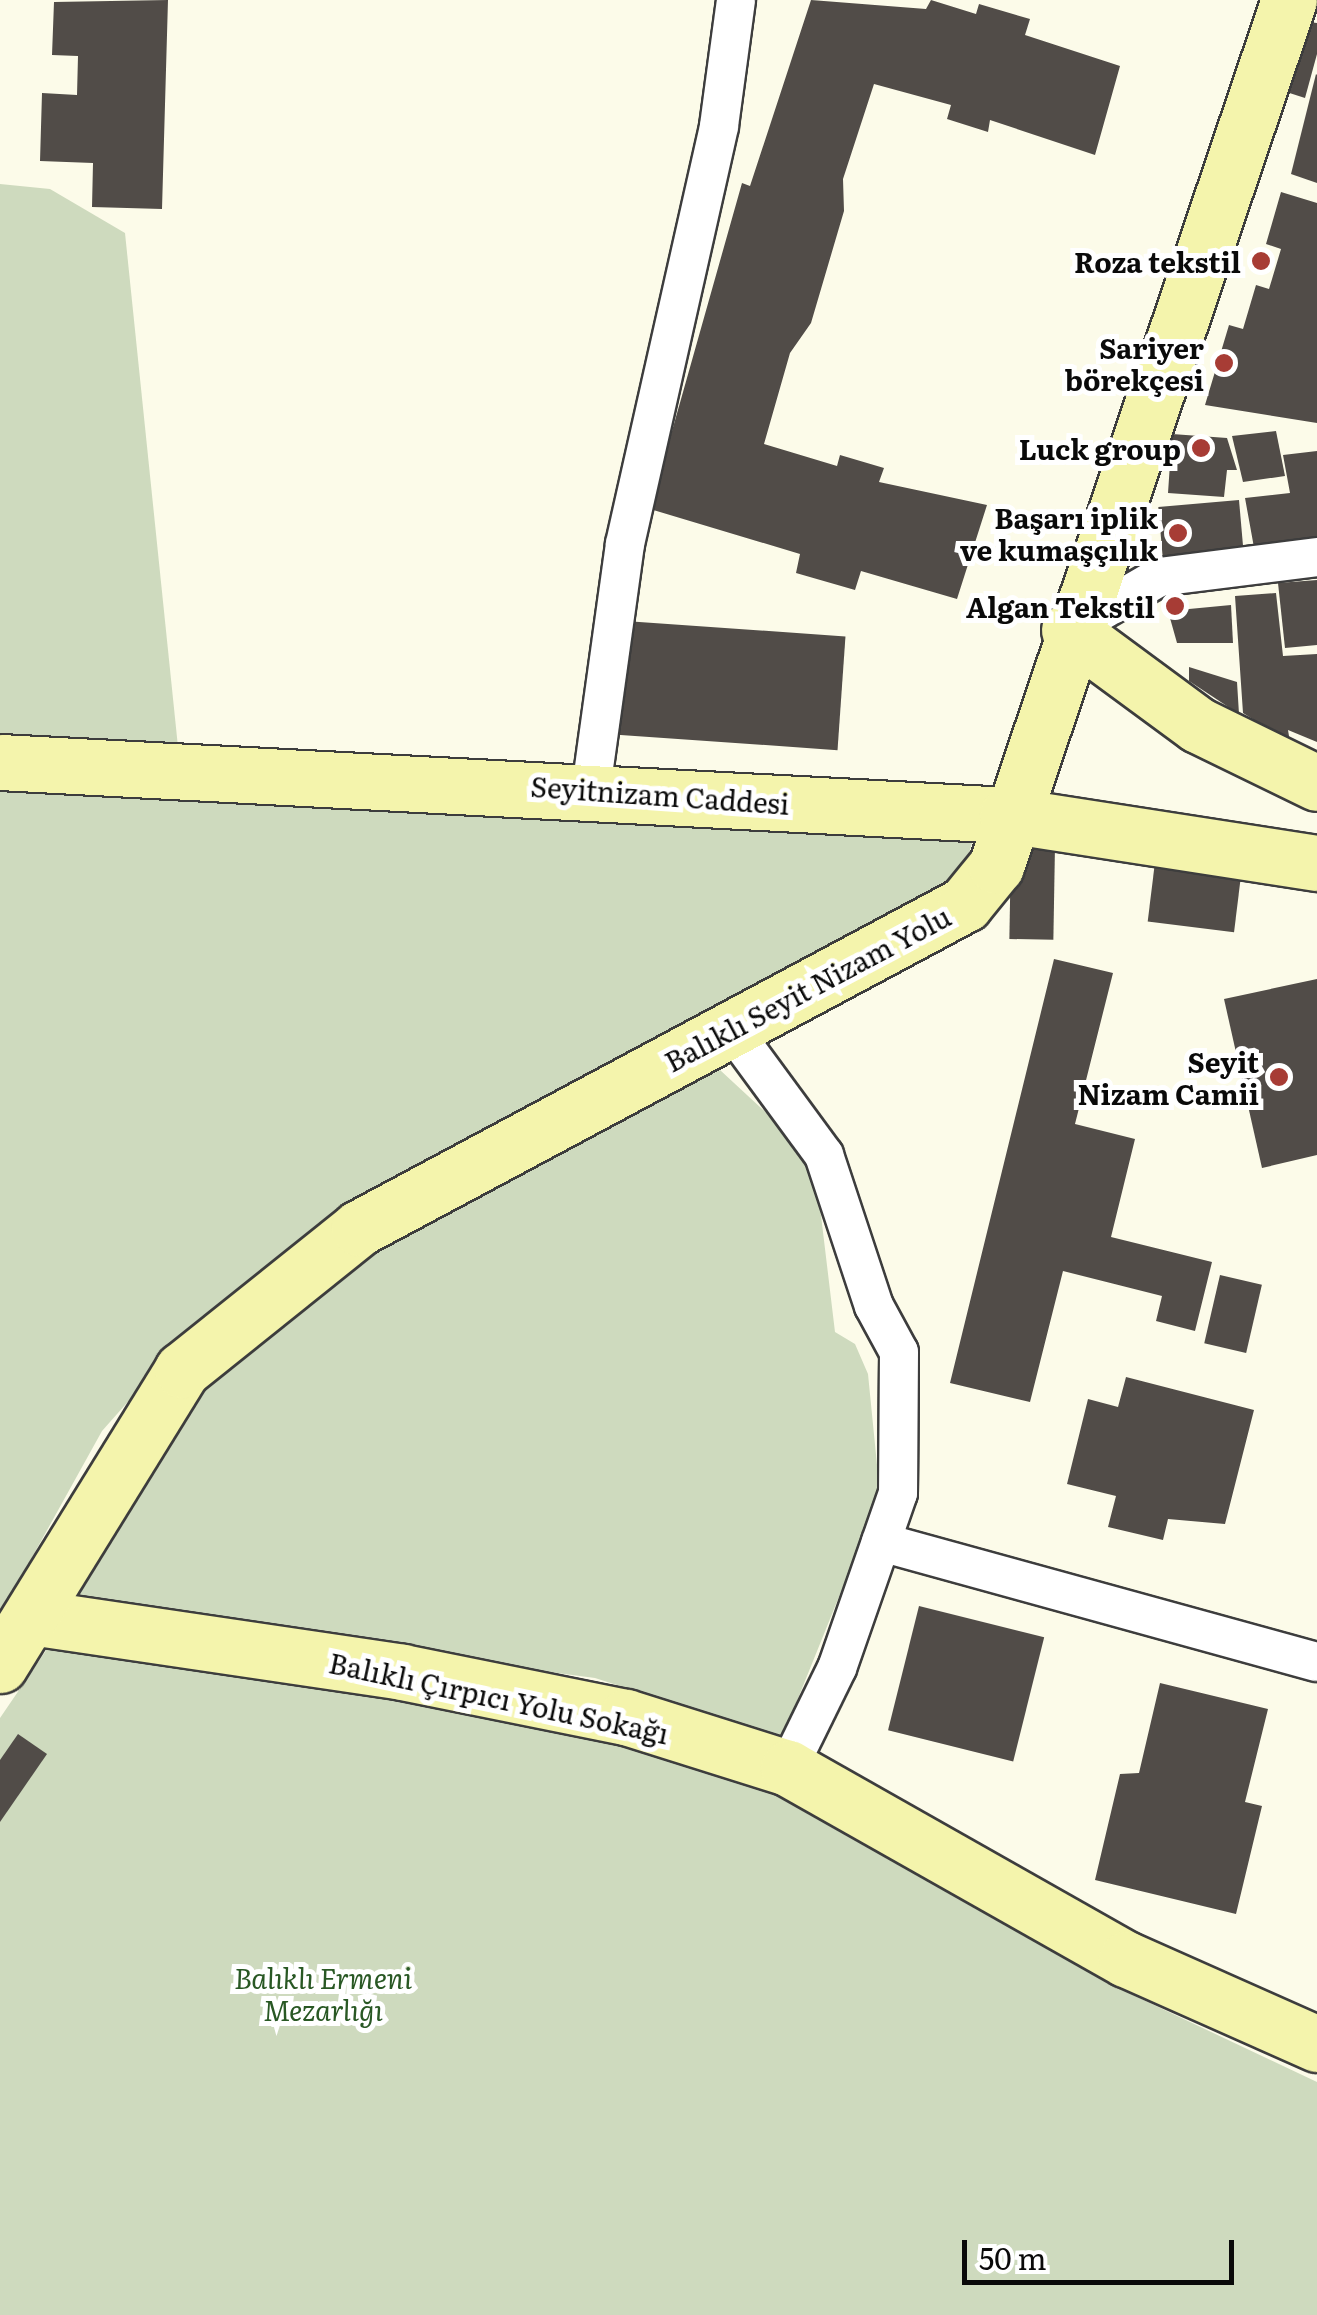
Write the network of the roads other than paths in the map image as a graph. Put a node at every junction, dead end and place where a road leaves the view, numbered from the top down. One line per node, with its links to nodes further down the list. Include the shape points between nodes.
1 (736, 0): 7 (street, via 719,126 625,544)
2 (1289, 0): 4 (street, Balıklı Seyit Nizam Yolu)
3 (1317, 558): 4 (street, via 1159,577)
4 (1069, 630): 6 (street, via 1198,725); 8 (street, Balıklı Seyit Nizam Yolu)
5 (0, 762): 7 (street, Seyitnizam Caddesi)
6 (1317, 783)
7 (591, 789): 8 (street, Seyitnizam Caddesi)
8 (1007, 814): 9 (street, Seyitnizam Caddesi); 10 (street, Balıklı Seyit Nizam Yolu, via 996,866 966,904)
9 (1317, 863)
10 (730, 1027): 11 (street, via 824,1155 874,1306 899,1352 898,1494); 12 (street, Balıklı Seyit Nizam Yolu, via 359,1228 182,1370)
11 (881, 1542): 13 (street); 15 (street)
12 (30, 1617): 14 (street, Balıklı Seyit Nizam Yolu); 15 (street, Balıklı Çırpıcı Yolu Sokağı, via 402,1672 626,1716)
13 (1317, 1662)
14 (0, 1665)
15 (788, 1768): 16 (street, Balıklı Çırpıcı Yolu Sokağı, via 1126,1959)
16 (1317, 2044)

